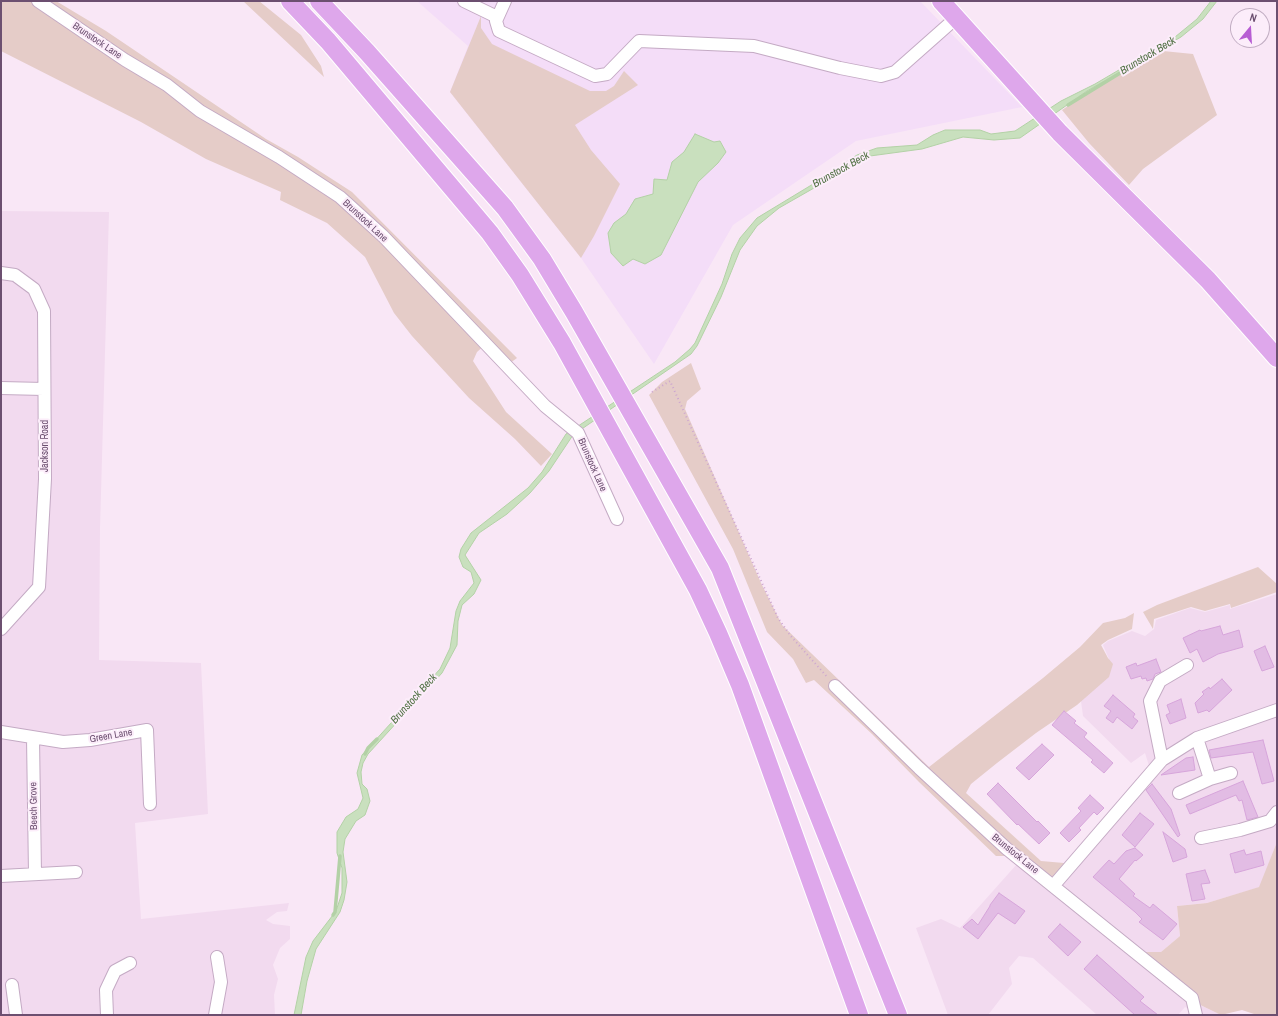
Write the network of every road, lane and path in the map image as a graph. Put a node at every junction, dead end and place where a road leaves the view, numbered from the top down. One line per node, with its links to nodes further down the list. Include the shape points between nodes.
1 (38, 1): 14 (street, Brunstock Lane, via 167,85 200,111 279,157 340,197 383,236 545,406 578,433)
2 (290, 1): 39 (highway, via 328,41 490,233 520,275 562,343 698,590 718,633 740,685)
3 (319, 1): 40 (highway, via 504,208 542,259 574,312 720,568)
4 (464, 1): 7 (street)
5 (505, 1): 7 (street)
6 (941, 1): 8 (highway)
7 (498, 17): 8 (street, via 496,21 499,31 595,76 607,74 639,41 754,46 881,76 895,72)
8 (956, 18): 10 (highway, via 1060,133 1208,280)
9 (1, 273): 12 (street, Jackson Road, via 15,275 34,289 44,312)
10 (1277, 358)
11 (1, 388): 12 (street)
12 (44, 389): 15 (street, Jackson Road, via 45,479 39,587)
13 (652, 392): 17 (path, via 670,381 778,618)
14 (617, 519)
15 (1, 629)
16 (1187, 665): 22 (street, via 1160,681 1150,701)
17 (835, 686): 32 (street, Brunstock Lane, via 1006,849)
18 (1277, 710): 21 (street)
19 (1, 732): 20 (street, Green Lane)
20 (32, 738): 26 (street, Green Lane, via 63,742 148,730); 30 (street, Beech Grove)
21 (1197, 738): 22 (street); 24 (street)
22 (1162, 760): 32 (street)
23 (1231, 773): 24 (street)
24 (1210, 779): 25 (street)
25 (1179, 794)
26 (150, 804)
27 (1277, 812): 28 (street, via 1270,821)
28 (1201, 838)
29 (76, 872): 30 (street)
30 (35, 874): 31 (street)
31 (1, 876)
32 (1054, 886): 41 (street, Brunstock Lane, via 1192,998)
33 (217, 957): 38 (street, via 221,982)
34 (130, 963): 37 (street, via 115,971 106,990)
35 (12, 985): 36 (street)
36 (16, 1015)
37 (107, 1015)
38 (215, 1015)
39 (859, 1015)
40 (898, 1015)
41 (1196, 1015)

